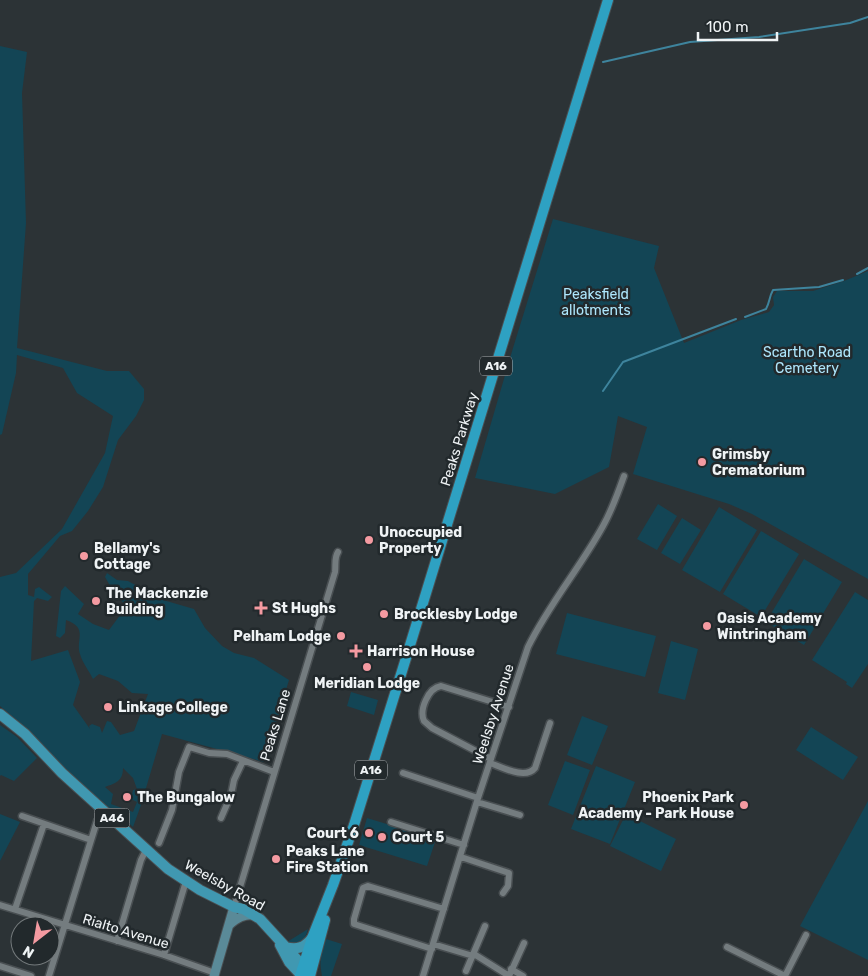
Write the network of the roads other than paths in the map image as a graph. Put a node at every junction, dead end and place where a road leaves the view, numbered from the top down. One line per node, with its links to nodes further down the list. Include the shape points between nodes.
1 (608, 0): 26 (highway, Peaks Parkway / A16, via 466,467)
2 (624, 476): 4 (street, Weelsby Avenue, via 602,528 528,647)
3 (338, 552): 9 (street, Peaks Lane, via 335,572)
4 (509, 707): 8 (street, Weelsby Avenue); 8 (street, via 441,686 428,693 422,717 427,725)
5 (0, 714): 12 (main road, Weelsby Road / A46)
6 (550, 723): 8 (street, via 535,768 530,773 523,774)
7 (243, 761): 9 (street); 15 (street); 16 (street, via 227,754 189,747 179,772)
8 (490, 761): 11 (street, Weelsby Avenue)
9 (274, 772): 29 (street, Peaks Lane)
10 (403, 773): 11 (street)
11 (478, 800): 13 (street); 22 (street, Weelsby Avenue)
12 (106, 812): 20 (street, via 97,821); 23 (main road, Weelsby Road / A46)
13 (520, 815)
14 (22, 816): 19 (street)
15 (221, 818)
16 (168, 820): 18 (street); 21 (street)
17 (391, 822): 22 (street)
18 (176, 823)
19 (44, 824): 20 (street); 30 (street)
20 (91, 840): 33 (street)
21 (159, 843)
22 (464, 845): 24 (street, Weelsby Avenue)
23 (146, 850): 25 (main road, Weelsby Road / A46); 38 (street)
24 (461, 857): 27 (street, via 509,873 508,886); 31 (street, Weelsby Avenue)
25 (186, 881): 29 (main road, Weelsby Road / A46); 43 (street)
26 (333, 885): 37 (highway, Peaks Parkway / A16); 47 (highway, Peaks Parkway / A16)
27 (503, 893)
28 (0, 904): 30 (street, Rialto Avenue)
29 (234, 907): 32 (main road, Weelsby Road / A46); 34 (main road)
30 (15, 909): 33 (street, Rialto Avenue)
31 (444, 909): 41 (street, Weelsby Avenue); 41 (street, via 368,886 363,888 354,924)
32 (255, 915): 34 (main road, via 245,915); 39 (main road, Weelsby Road / A46)
33 (65, 925): 38 (street, Rialto Avenue); 51 (street)
34 (229, 925): 49 (main road)
35 (485, 926): 44 (street)
36 (806, 935): 54 (street)
37 (312, 938): 39 (main road, via 299,949); 47 (highway, Peaks Parkway / A16)
38 (117, 941): 43 (street, Rialto Avenue)
39 (282, 943): 47 (main road, Weelsby Road / A46, via 282,952)
40 (524, 943): 48 (street)
41 (432, 946): 44 (street); 52 (street, Weelsby Avenue)
42 (727, 947): 54 (street)
43 (164, 955): 49 (street, Rialto Avenue)
44 (473, 955): 46 (street); 48 (street)
45 (0, 966): 50 (street)
46 (466, 971)
47 (306, 974)
48 (510, 974): 53 (street)
49 (214, 975)
50 (31, 976)
51 (49, 976)
52 (423, 976)
53 (523, 976)
54 (785, 976)

